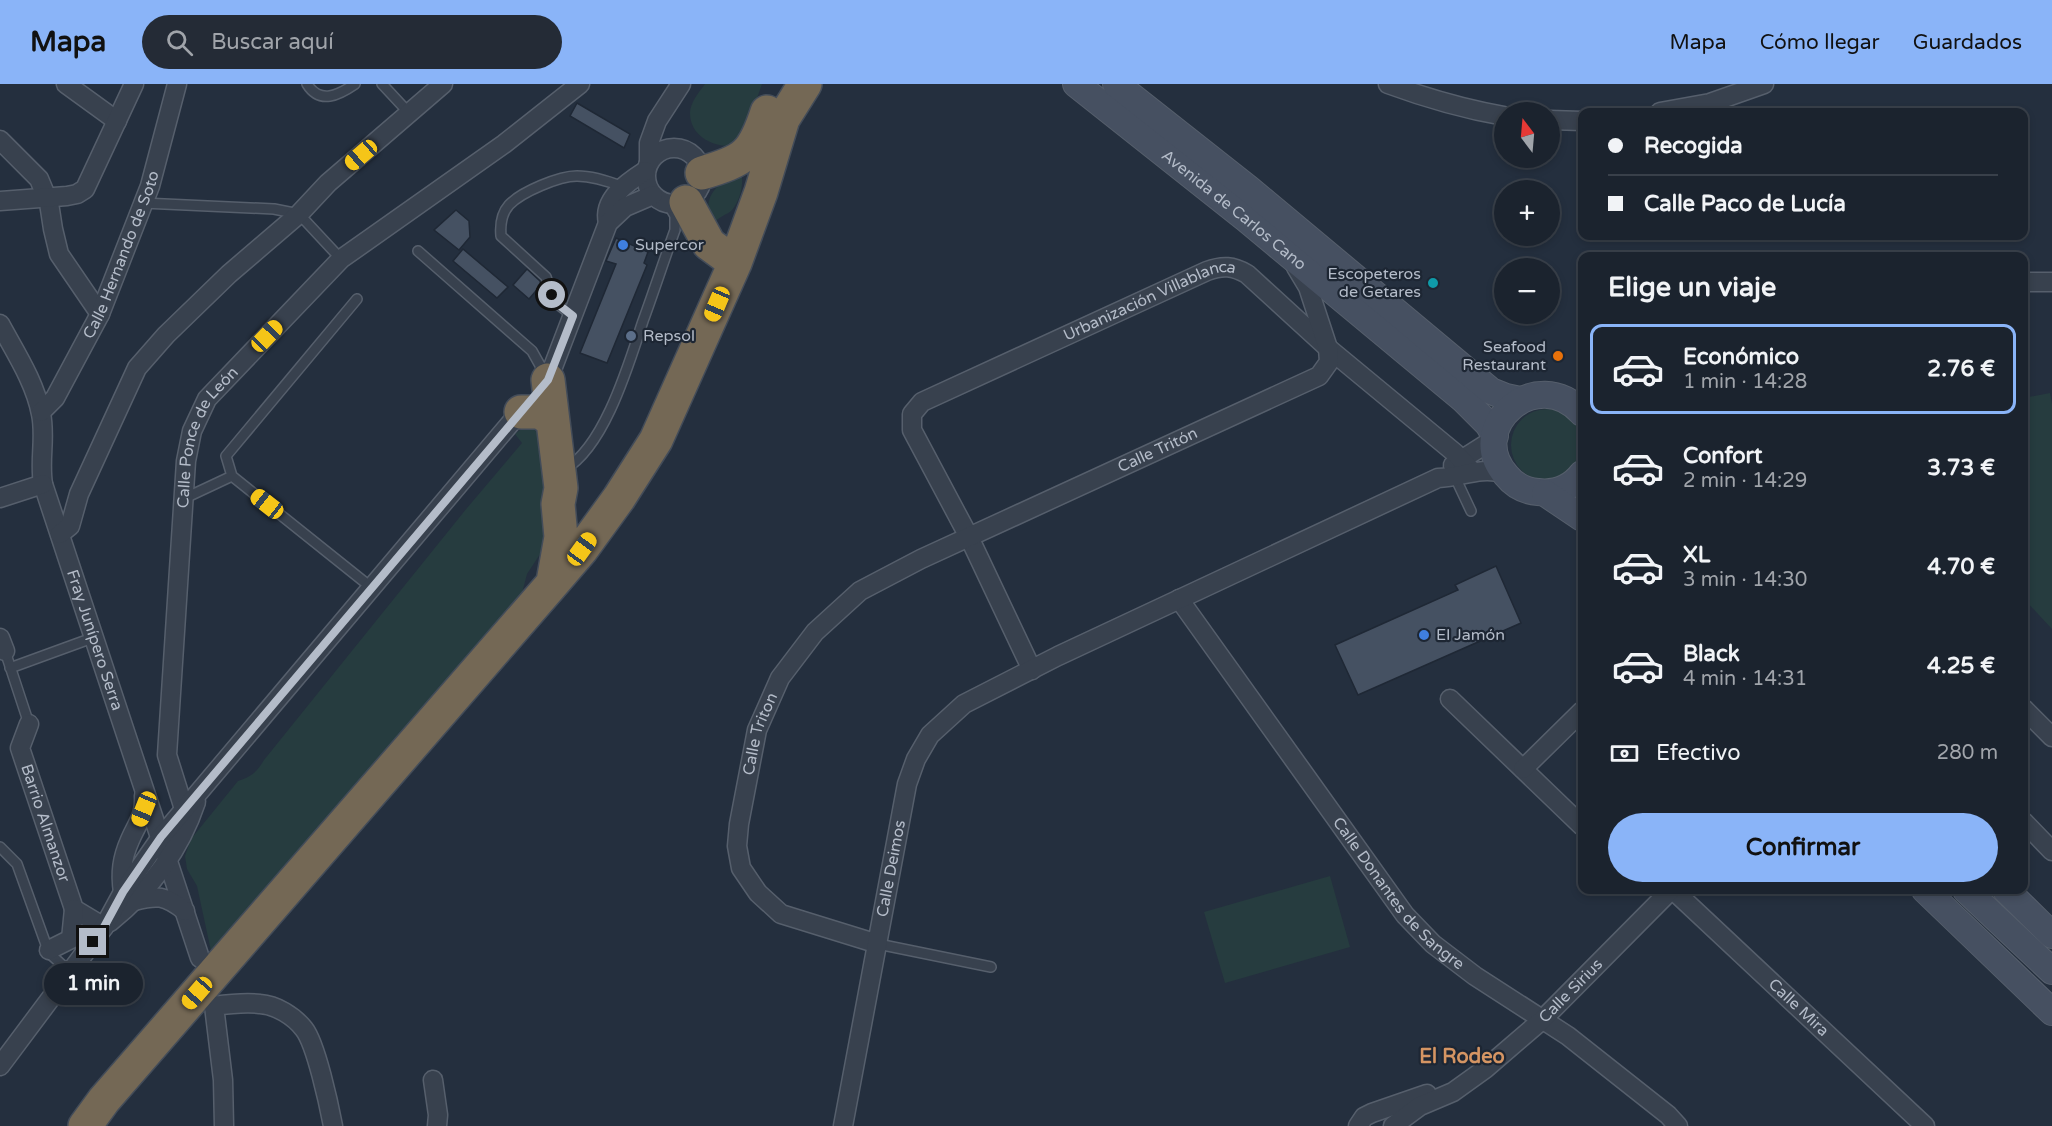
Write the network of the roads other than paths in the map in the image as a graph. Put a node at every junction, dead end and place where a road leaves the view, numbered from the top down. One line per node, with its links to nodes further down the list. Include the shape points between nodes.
1 (66, 84): 19 (street)
2 (134, 84): 19 (street)
3 (177, 84): 28 (street, Calle Hernando de Soto)
4 (307, 84): 5 (lane, via 315,93 328,97)
5 (355, 84)
6 (382, 84): 16 (lane)
7 (443, 84): 16 (street)
8 (580, 84): 33 (street, Calle Ponce de León, via 504,144)
9 (681, 84): 22 (street, via 657,121 649,142)
10 (1076, 84): 32 (street, Avenida de Carlos Cano)
11 (1116, 84): 43 (street, Avenida de Carlos Cano, via 1249,189 1491,391)
12 (1388, 84): 17 (street)
13 (1764, 84): 15 (street, via 1710,103)
14 (792, 93): 23 (highway, via 770,101 752,150); 34 (highway)
15 (1682, 108)
16 (409, 113): 29 (street, via 328,183)
17 (1494, 114)
18 (1560, 120): 20 (street)
19 (117, 121): 25 (street, via 85,189 77,194)
20 (1578, 121)
21 (0, 140): 25 (street, via 39,179)
22 (647, 166): 23 (street, via 662,150 680,148 695,157); 24 (street); 26 (street, via 648,188)
23 (702, 173): 26 (street, via 699,190 693,197)
24 (623, 187): 30 (street, via 608,207); 39 (lane, via 595,178 558,178 516,200 502,215 501,236 546,277 552,295)
25 (47, 198): 27 (street); 38 (street, via 59,254)
26 (669, 200): 30 (street, via 625,207); 34 (highway, via 709,244); 53 (lane, via 675,230 619,392 584,454)
27 (0, 201)
28 (143, 203): 29 (lane, via 274,209); 38 (street, Calle Hernando de Soto)
29 (299, 214): 33 (lane); 61 (street, via 229,274 137,368 79,494 70,526)
30 (608, 223): 39 (street)
31 (418, 250): 42 (lane, via 532,351)
32 (1287, 252): 41 (street, via 1308,287); 48 (street, Avenida de Carlos Cano, via 1464,400)
33 (341, 259): 58 (street, Calle Ponce de León, via 207,399 192,431)
34 (735, 263): 57 (highway, via 656,440)
35 (2028, 282): 36 (street)
36 (2052, 282)
37 (357, 299): 51 (lane, via 226,456)
38 (100, 314): 45 (street, Calle Hernando de Soto, via 55,398)
39 (573, 316): 42 (street)
40 (0, 324): 45 (street, Fray Junípero Serra, via 30,381)
41 (1328, 348): 49 (street, Urbanización Villablanca, via 1455,453); 62 (street, Calle Tritón, via 1329,362 1319,376); 62 (street, Urbanización Villablanca, via 1247,274 1228,266 1217,267 922,402 912,414 912,430)
42 (548, 380): 46 (street); 47 (highway)
43 (1520, 400): 44 (street, via 1543,394); 48 (street, via 1502,416)
44 (1577, 401)
45 (41, 412): 54 (street, Fray Junípero Serra)
46 (521, 412): 47 (highway, via 540,412); 64 (street)
47 (552, 420): 53 (highway)
48 (1495, 437): 49 (street, Calle Deimos); 50 (street, via 1495,451)
49 (1457, 472): 50 (street); 59 (lane); 65 (street, Calle Deimos)
50 (1504, 473): 55 (street, via 1522,488)
51 (232, 476): 58 (lane); 64 (lane)
52 (1578, 478): 55 (street, via 1568,487)
53 (560, 480): 57 (highway, via 569,500 580,509 594,512); 63 (highway, via 561,537)
54 (44, 484): 56 (street); 61 (street, Fray Junípero Serra)
55 (1545, 493): 60 (street)
56 (0, 498)
57 (620, 498): 63 (highway)
58 (183, 500): 77 (street, Calle Ponce de León, via 167,755)
59 (1471, 511)
60 (1578, 518)
61 (60, 534): 66 (street, Fray Junípero Serra)
62 (969, 537): 68 (street, Urbanización Villablanca); 94 (street, Calle Triton, via 860,591 815,632 780,678 757,730 739,824 741,868 758,893 781,914)
63 (553, 583): 105 (highway)
64 (372, 588): 76 (street)
65 (1179, 599): 68 (street, Calle Deimos); 101 (street, Calle Donantes de Sangre, via 1405,915 1433,944)
66 (95, 637): 67 (lane, Barrio Almanzor); 75 (street, Fray Junípero Serra)
67 (5, 652): 72 (lane, Barrio Almanzor)
68 (1032, 670): 94 (street, Calle Deimos, via 964,704 930,735 916,759)
69 (1450, 699): 74 (street)
70 (2028, 713): 73 (street)
71 (1578, 715): 74 (street)
72 (29, 724): 90 (street, Barrio Almanzor, via 20,748)
73 (2052, 737)
74 (1523, 770): 78 (street)
75 (144, 784): 80 (street, Fray Junípero Serra); 89 (street, via 144,809 120,874)
76 (200, 791): 77 (street); 83 (street, via 189,823)
77 (184, 810): 80 (street)
78 (1578, 822)
79 (2028, 826): 82 (street)
80 (161, 837): 83 (street, Fray Junípero Serra); 89 (street)
81 (0, 847): 95 (lane, via 17,864)
82 (2052, 851)
83 (168, 859): 89 (street, via 152,881); 91 (street, Fray Junípero Serra)
84 (1661, 894): 101 (street, Calle Sirius)
85 (1665, 894): 116 (street, Calle Mira)
86 (1929, 894): 100 (street)
87 (1970, 894): 98 (street)
88 (2010, 894): 93 (street)
89 (128, 897): 91 (street, via 155,896); 92 (street)
90 (74, 909): 92 (street); 95 (street, Barrio Almanzor, via 71,939)
91 (184, 911): 96 (street, Fray Junípero Serra)
92 (104, 927): 99 (street)
93 (2052, 935)
94 (878, 944): 97 (lane); 112 (street, Calle Deimos)
95 (49, 950): 99 (lane)
96 (200, 958)
97 (991, 967)
98 (2052, 971)
99 (70, 972): 102 (street)
100 (2052, 1012)
101 (1542, 1020): 104 (street, Calle Sirius); 115 (street, Calle Donantes de Sangre, via 1568,1036)
102 (0, 1066)
103 (433, 1080): 111 (street)
104 (1464, 1084): 106 (street, Calle Sirius, via 1422,1095); 114 (street, Calle Sirius, via 1420,1106)
105 (104, 1100): 107 (highway, via 89,1109); 108 (highway)
106 (1361, 1121): 113 (street, Calle Sirius, via 1372,1115)
107 (74, 1126)
108 (85, 1126)
109 (224, 1126): 110 (street, via 214,1006 261,1004 278,1009 305,1030)
110 (333, 1126)
111 (437, 1126)
112 (843, 1126)
113 (1388, 1126)
114 (1393, 1126)
115 (1678, 1126)
116 (1925, 1126)

